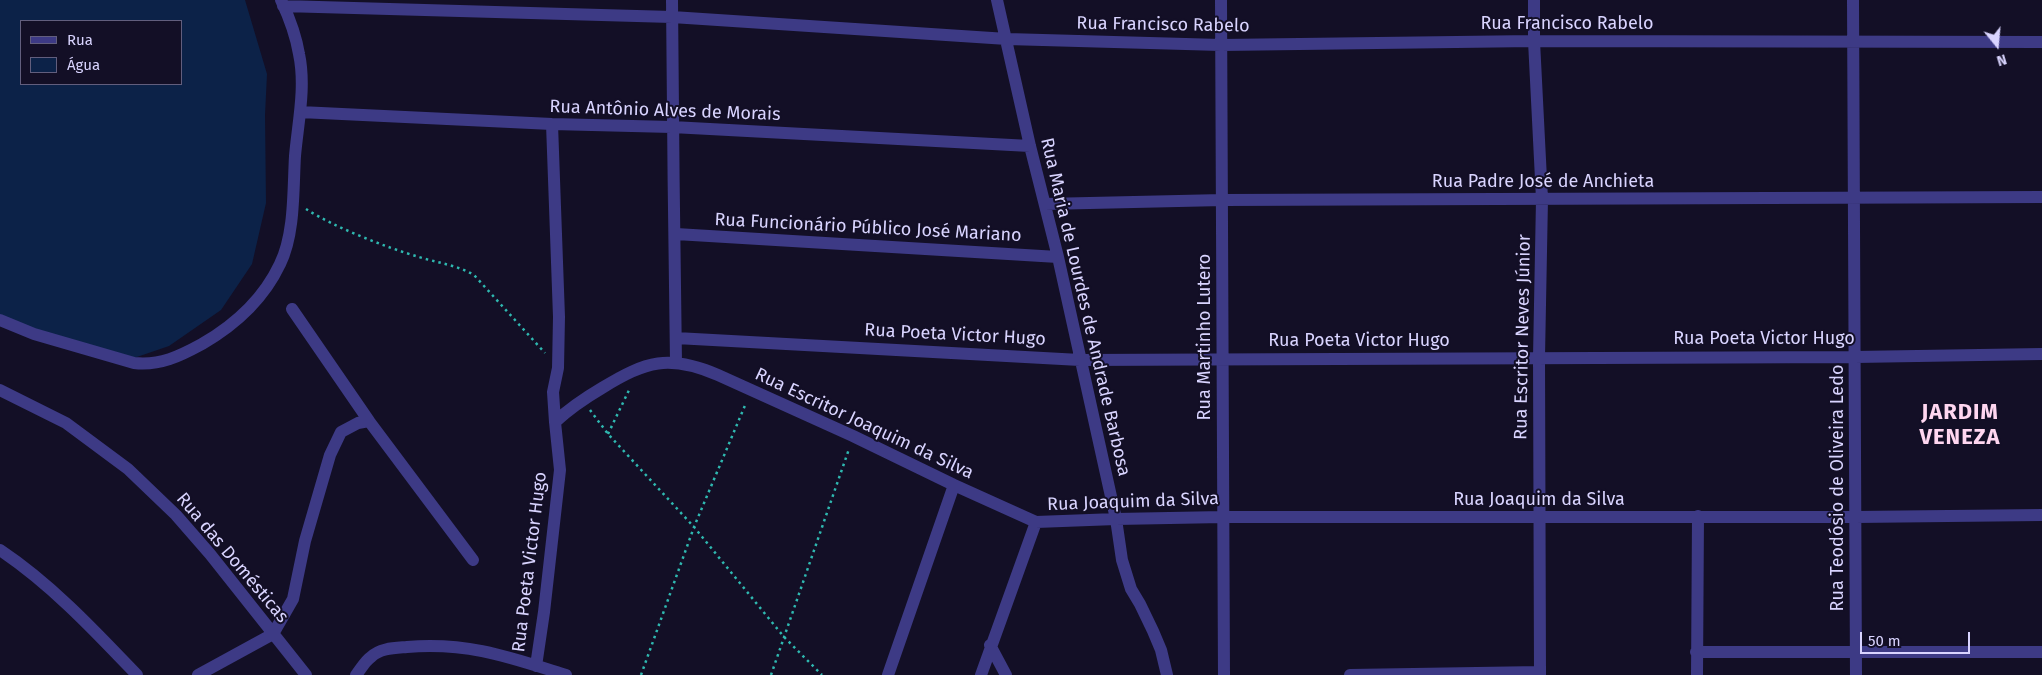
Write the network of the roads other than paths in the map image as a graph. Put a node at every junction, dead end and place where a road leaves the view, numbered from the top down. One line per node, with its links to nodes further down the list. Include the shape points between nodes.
1 (672, 0): 7 (street)
2 (997, 0): 8 (street, Rua Maria de Lourdes de Andrade Barbosa)
3 (1221, 0): 12 (street, Rua Martinho Lutero)
4 (1534, 0): 9 (street, Rua Escritor Neves Júnior)
5 (1853, 0): 10 (street, Rua Teodósio de Oliveira Ledo)
6 (282, 3): 7 (street, Rua Francisco Rabelo); 13 (street, via 299,54 302,76)
7 (672, 17): 8 (street, Rua Francisco Rabelo); 15 (street)
8 (1007, 40): 12 (street, Rua Francisco Rabelo); 16 (street, Rua Maria de Lourdes de Andrade Barbosa)
9 (1534, 41): 10 (street, Rua Francisco Rabelo); 12 (street, Rua Francisco Rabelo); 18 (street, Rua Escritor Neves Júnior)
10 (1854, 42): 11 (street, Rua Francisco Rabelo); 19 (street, Rua Teodósio de Oliveira Ledo)
11 (2042, 42)
12 (1221, 45): 20 (street, Rua Martinho Lutero)
13 (300, 112): 14 (street, Rua Antônio Alves de Morais); 25 (street, via 288,239 281,263 240,318 225,330 170,360 157,364 134,363 34,334)
14 (552, 124): 15 (street, Rua Antônio Alves de Morais); 35 (street, Rua Poeta Victor Hugo, via 559,317)
15 (672, 127): 16 (street, Rua Antônio Alves de Morais); 22 (street)
16 (1030, 146): 21 (street, Rua Maria de Lourdes de Andrade Barbosa)
17 (2042, 197): 19 (street, Rua Padre José de Anchieta)
18 (1542, 199): 19 (street, Rua Padre José de Anchieta); 20 (street, Rua Padre José de Anchieta); 28 (street, Rua Escritor Neves Júnior)
19 (1855, 199): 29 (street, Rua Teodósio de Oliveira Ledo)
20 (1224, 200): 21 (street, Rua Padre José de Anchieta); 30 (street, Rua Martinho Lutero)
21 (1045, 204): 23 (street, Rua Maria de Lourdes de Andrade Barbosa)
22 (676, 234): 23 (street, Rua Funcionário Público José Mariano); 26 (street)
23 (1058, 258): 31 (street, Rua Maria de Lourdes de Andrade Barbosa)
24 (292, 309): 34 (street)
25 (0, 320)
26 (676, 338): 31 (street, Rua Poeta Victor Hugo); 32 (street)
27 (2042, 354): 29 (street, Rua Poeta Victor Hugo)
28 (1538, 357): 29 (street, Rua Poeta Victor Hugo); 30 (street, Rua Poeta Victor Hugo); 40 (street, Rua Escritor Neves Júnior)
29 (1855, 357): 41 (street, Rua Teodósio de Oliveira Ledo)
30 (1222, 359): 31 (street, Rua Poeta Victor Hugo); 39 (street, Rua Martinho Lutero)
31 (1080, 360): 42 (street, Rua Maria de Lourdes de Andrade Barbosa)
32 (676, 362): 35 (street, via 641,367 583,400); 36 (street, Rua Escritor Joaquim da Silva, via 696,365)
33 (0, 390): 46 (street, Rua das Domésticas, via 66,423 128,469 176,515)
34 (369, 421): 45 (street); 46 (street, via 341,432 330,454 292,599)
35 (554, 422): 51 (street, Rua Poeta Victor Hugo, via 560,470)
36 (954, 485): 43 (street, Rua Escritor Joaquim da Silva); 58 (street)
37 (2042, 514): 41 (street, Rua Joaquim da Silva)
38 (1698, 516): 40 (street, Rua Joaquim da Silva); 41 (street, Rua Joaquim da Silva); 48 (street)
39 (1223, 517): 40 (street, Rua Joaquim da Silva); 42 (street, Rua Joaquim da Silva); 62 (street, Rua Martinho Lutero)
40 (1540, 517): 52 (street, Rua Escritor Neves Júnior)
41 (1855, 517): 50 (street, Rua Teodósio de Oliveira Ledo)
42 (1116, 519): 43 (street, Rua Joaquim da Silva); 61 (street, Rua Maria de Lourdes de Andrade Barbosa, via 1122,560 1131,589 1156,638)
43 (1036, 522): 47 (street)
44 (0, 550): 53 (street, via 65,602)
45 (473, 560)
46 (273, 634): 54 (street); 55 (street, Rua das Domésticas)
47 (990, 645): 59 (street); 60 (street)
48 (1696, 652): 50 (street); 64 (street)
49 (2042, 652): 50 (street)
50 (1856, 653): 65 (street, Rua Teodósio de Oliveira Ledo)
51 (536, 666): 56 (street, via 476,648 423,645 382,651 371,656); 57 (street)
52 (1540, 673): 63 (street)
53 (138, 675)
54 (198, 675)
55 (306, 675)
56 (356, 675)
57 (566, 675)
58 (888, 675)
59 (981, 675)
60 (1006, 675)
61 (1167, 675)
62 (1224, 675)
63 (1350, 675)
64 (1697, 675)
65 (1856, 675)

